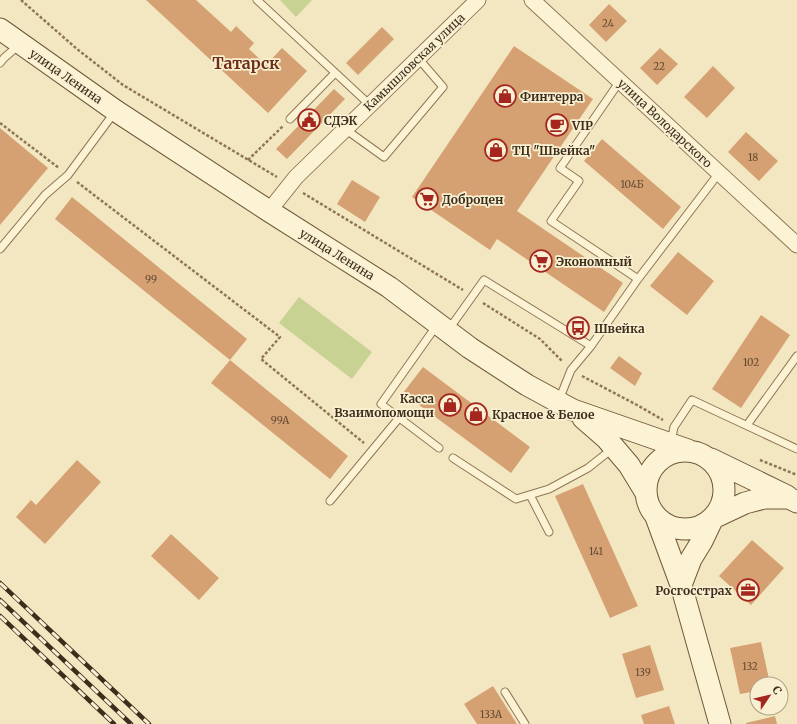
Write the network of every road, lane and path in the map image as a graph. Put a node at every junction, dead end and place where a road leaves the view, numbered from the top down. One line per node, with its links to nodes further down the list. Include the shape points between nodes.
1 (20, 0): 16 (path, via 123,85)
2 (258, 0): 9 (lane)
3 (478, 0): 7 (street, Камышловская улица)
4 (532, 0): 10 (street, улица Володарского)
5 (0, 29): 6 (main road, улица Ленина)
6 (21, 44): 8 (lane); 12 (main road, улица Ленина)
7 (418, 58): 11 (street, Камышловская улица); 15 (lane, via 443,88 384,157)
8 (0, 63)
9 (335, 73): 11 (lane); 13 (lane)
10 (620, 81): 17 (street, улица Володарского); 23 (lane, via 560,168 579,182 551,221)
11 (370, 105): 15 (street, Камышловская улица)
12 (116, 111): 18 (lane); 20 (main road, улица Ленина)
13 (290, 119): 16 (path)
14 (0, 123): 18 (path)
15 (345, 129): 19 (street, Камышловская улица)
16 (248, 160): 19 (path)
17 (719, 173): 21 (street, улица Володарского); 23 (lane)
18 (68, 175): 22 (lane, via 45,195); 35 (path, via 280,337 261,359)
19 (290, 185): 20 (street, Камышловская улица); 24 (path)
20 (269, 211): 25 (main road, улица Ленина, via 389,287)
21 (797, 245)
22 (0, 249)
23 (638, 279): 26 (lane)
24 (472, 296): 25 (lane); 26 (lane, via 484,280); 28 (path, via 540,339)
25 (443, 327): 29 (main road, улица Ленина, via 527,385); 30 (lane, via 381,404)
26 (591, 346): 28 (lane)
27 (797, 356): 31 (lane)
28 (571, 370): 29 (lane); 32 (path, via 637,405)
29 (566, 406): 32 (main road, улица Ленина); 33 (main road)
30 (399, 418): 34 (lane); 35 (lane)
31 (747, 425): 32 (lane, via 692,400); 36 (lane)
32 (677, 440): 39 (main road, улица Ленина); 41 (main road, via 674,452 662,457 653,467 647,479)
33 (614, 447): 41 (main road, via 629,465); 42 (lane, via 588,468 549,488)
34 (439, 448)
35 (373, 449): 43 (lane)
36 (797, 449)
37 (453, 458): 42 (lane, via 516,499)
38 (754, 458): 40 (path)
39 (711, 459): 44 (main road, улица Ленина); 46 (main road, via 719,469 725,495 721,508)
40 (797, 475)
41 (646, 493): 45 (main road, via 649,506)
42 (530, 494): 47 (lane)
43 (330, 501)
44 (797, 501): 46 (main road, via 789,498 764,498 745,503)
45 (656, 517): 46 (main road, via 678,529 703,526); 48 (main road)
46 (713, 518): 48 (main road, via 691,559)
47 (549, 532)
48 (681, 585): 51 (main road)
49 (505, 692): 50 (lane)
50 (525, 724)
51 (720, 724)

